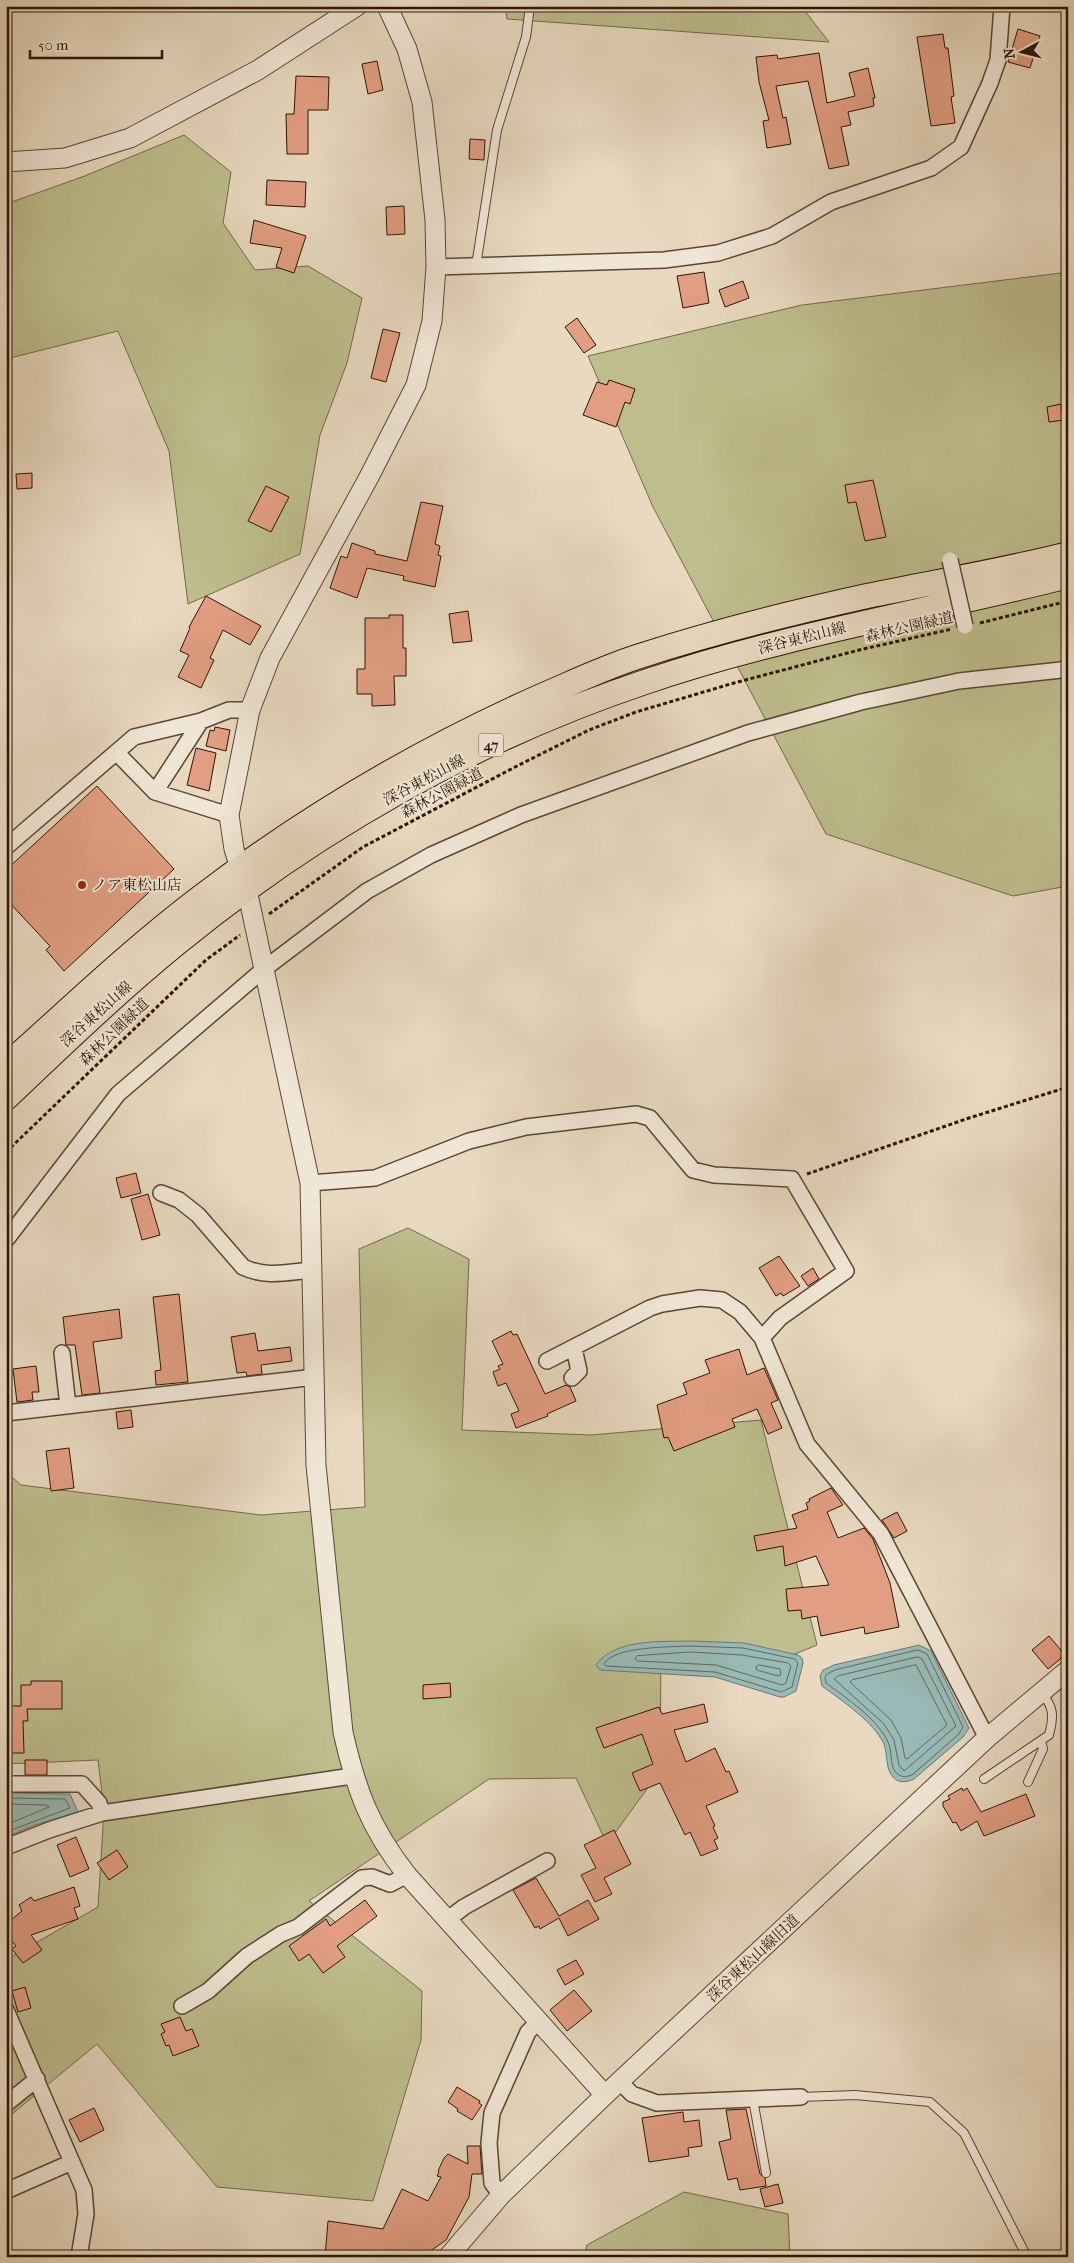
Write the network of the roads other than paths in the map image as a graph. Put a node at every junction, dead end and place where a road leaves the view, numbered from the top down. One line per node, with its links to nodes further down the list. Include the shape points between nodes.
1 (357, 6): 5 (street, via 258,70 130,138 65,158)
2 (387, 6): 7 (street, via 406,49 422,102 435,220)
3 (530, 6): 6 (lane, via 526,37 497,130)
4 (1002, 6): 6 (street, via 998,60 990,83 961,148 931,168 831,202 772,236 718,253 664,260)
5 (6, 162)
6 (476, 266): 7 (street)
7 (436, 267): 13 (street, via 432,321 416,385 270,658)
8 (1068, 554): 19 (main road, 深谷東松山線 / 47, via 763,620 636,657 456,735 387,773 274,844)
9 (950, 560): 11 (street, bridge)
10 (1068, 576): 19 (main road, 深谷東松山線 / 47, via 770,645 644,682 515,734 396,794)
11 (965, 626)
12 (1068, 667): 20 (street, via 959,681 861,702 757,730 521,814 431,855 367,891)
13 (250, 710): 14 (street, via 229,710); 17 (street)
14 (201, 721): 15 (street, via 134,737); 16 (street)
15 (117, 752): 16 (street); 18 (street)
16 (155, 792): 17 (street)
17 (229, 815): 19 (street, via 234,849)
18 (6, 847)
19 (244, 879): 20 (street); 21 (main road, 深谷東松山線 / 47, via 198,899 127,957); 22 (main road, 深谷東松山線 / 47)
20 (264, 969): 23 (street); 25 (street, via 118,1094)
21 (6, 1066)
22 (6, 1098)
23 (310, 1183): 26 (street); 27 (street, via 375,1178 469,1141 526,1127 636,1114 650,1118 692,1170 714,1175 792,1179 846,1271 780,1318)
24 (160, 1193): 26 (street, via 180,1200 198,1215 242,1267 263,1274)
25 (6, 1240)
26 (312, 1270): 31 (street)
27 (762, 1338): 28 (street, via 730,1304 700,1298 650,1308); 37 (street, via 806,1444 881,1534)
28 (574, 1348): 30 (street); 32 (street, via 579,1370)
29 (62, 1352): 33 (street)
30 (547, 1360)
31 (315, 1378): 33 (street); 39 (street, via 316,1465 343,1732)
32 (572, 1378)
33 (68, 1406): 34 (street)
34 (6, 1413)
35 (1068, 1670): 36 (street, 深谷東松山線旧道)
36 (1041, 1692): 37 (street, 深谷東松山線旧道); 38 (lane, via 1051,1703 1053,1721 1049,1735)
37 (987, 1738): 52 (street, 深谷東松山線旧道)
38 (1041, 1741): 40 (lane); 41 (lane, via 1043,1749)
39 (352, 1776): 43 (street); 46 (street, via 370,1820)
40 (984, 1779)
41 (1028, 1782)
42 (6, 1784): 43 (street, via 82,1784 99,1802)
43 (102, 1814): 44 (street)
44 (6, 1847)
45 (547, 1861): 47 (street, via 464,1907)
46 (406, 1875): 47 (street); 48 (street, via 390,1884 372,1877 362,1878 298,1927 247,1956 208,1992)
47 (447, 1920): 50 (street)
48 (182, 2006)
49 (6, 2010): 51 (street)
50 (538, 2022): 53 (street); 60 (street, via 528,2032 492,2113 489,2144 492,2183)
51 (37, 2079): 56 (street); 57 (street)
52 (621, 2083): 53 (street, 深谷東松山線旧道); 55 (street, via 632,2094 657,2103)
53 (605, 2095): 60 (street, 深谷東松山線旧道)
54 (801, 2097): 55 (street); 63 (lane, via 855,2095 930,2102 964,2134)
55 (753, 2099): 58 (lane)
56 (6, 2104)
57 (72, 2162): 59 (street); 61 (street, via 84,2190 86,2214)
58 (766, 2173)
59 (6, 2191)
60 (501, 2195): 62 (street, 深谷東松山線旧道)
61 (79, 2257)
62 (448, 2257)
63 (1027, 2257)

